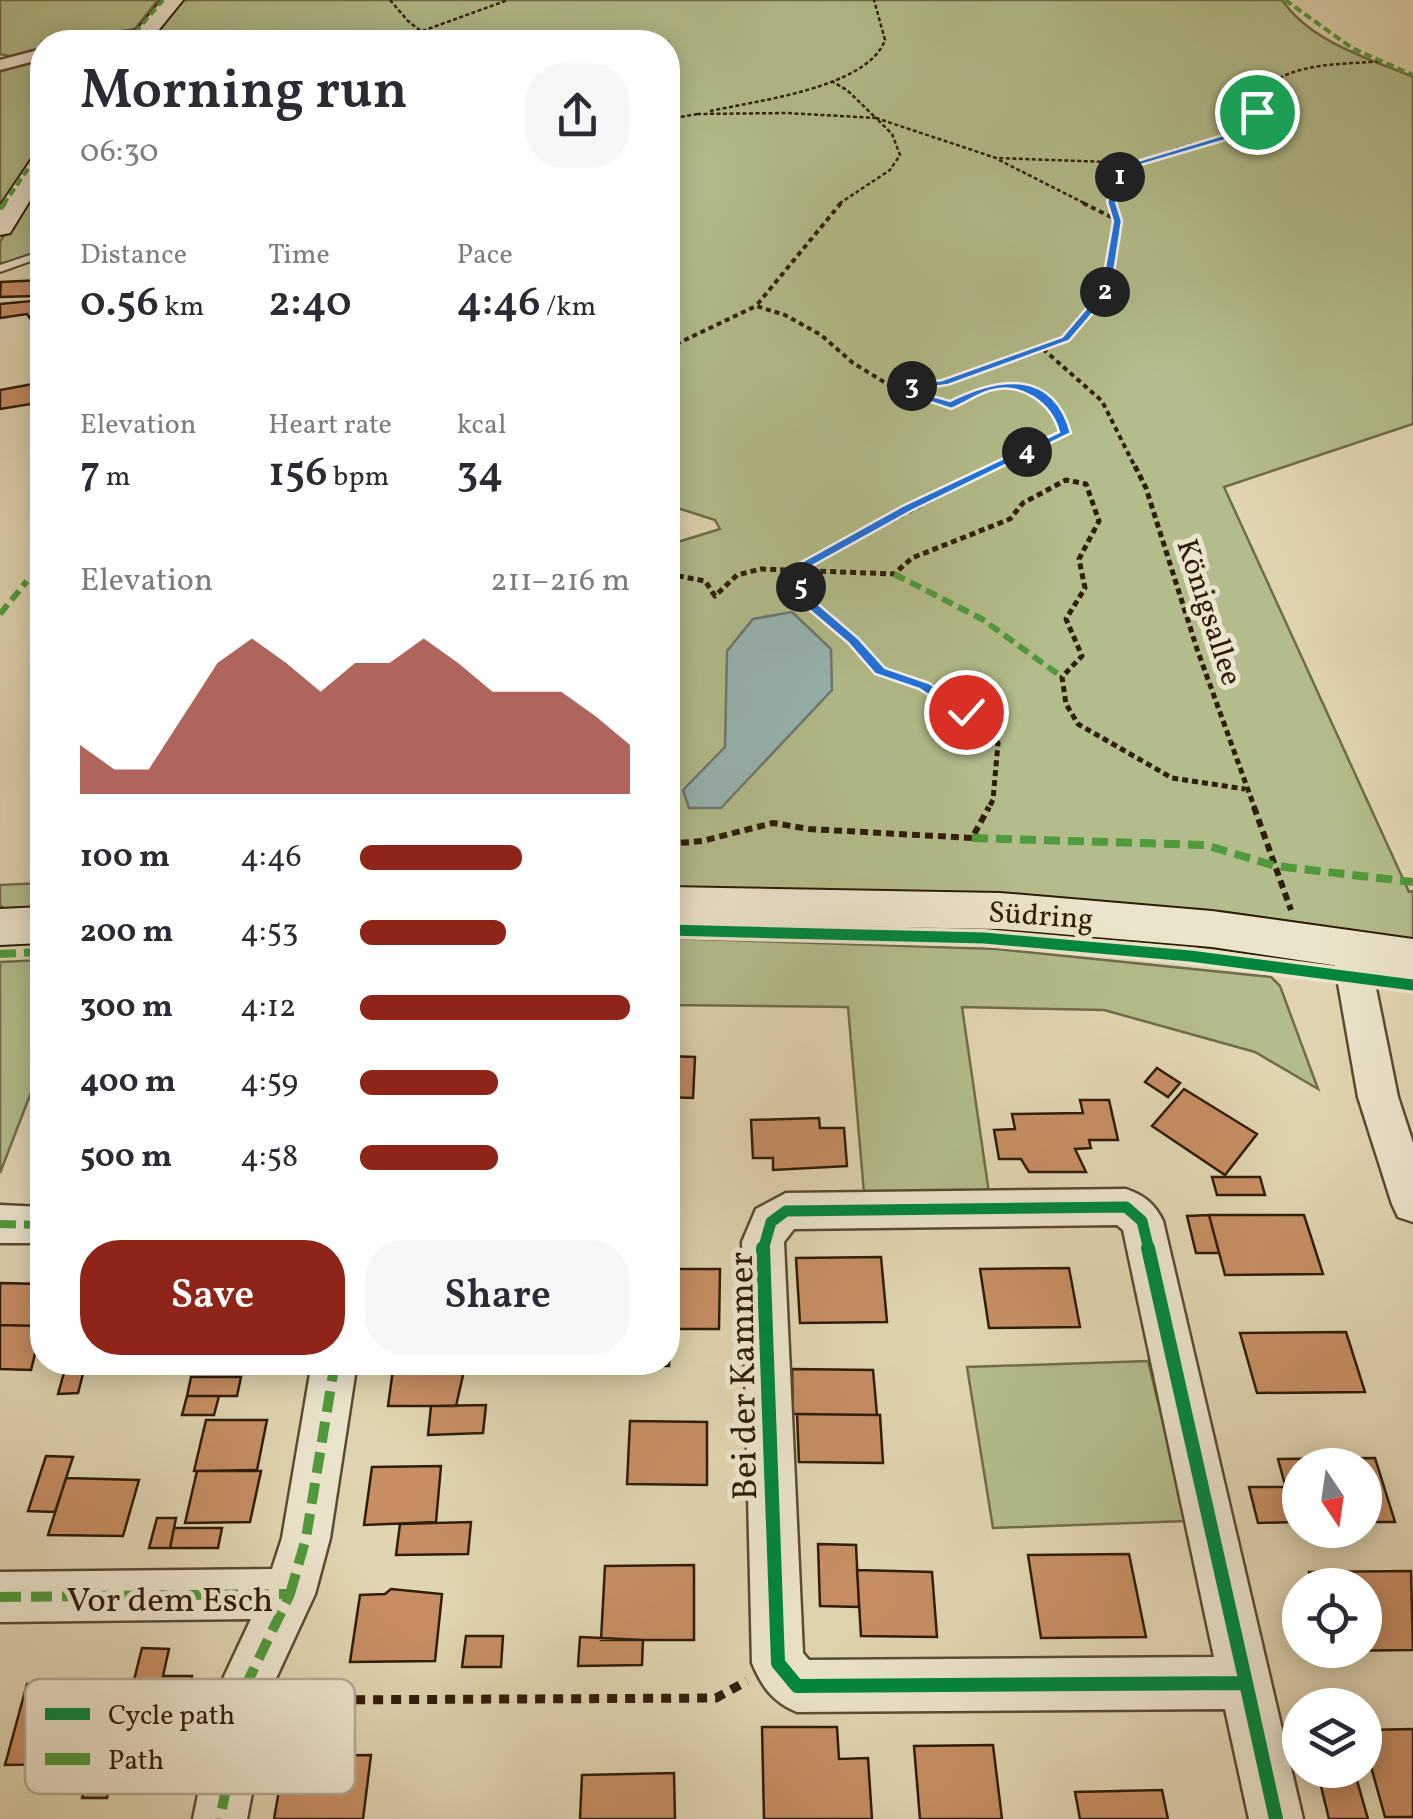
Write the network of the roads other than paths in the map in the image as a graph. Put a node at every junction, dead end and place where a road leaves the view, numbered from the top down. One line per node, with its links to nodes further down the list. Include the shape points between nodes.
1 (174, 0): 2 (main road)
2 (149, 30)
3 (30, 57): 4 (street)
4 (0, 65)
5 (30, 181): 6 (main road)
6 (0, 228)
7 (30, 258): 8 (lane)
8 (0, 269)
9 (680, 905): 12 (main road, Südring, via 1000,911)
10 (30, 926): 11 (main road)
11 (0, 927)
12 (1350, 949): 13 (main road, Südring); 14 (street, via 1378,1097)
13 (1413, 958)
14 (1413, 1204)
15 (0, 1224): 16 (street)
16 (30, 1224)
17 (333, 1375): 18 (street)
18 (290, 1594): 19 (street, Vor dem Esch); 20 (street, Vor dem Esch)
19 (0, 1598)
20 (248, 1679)
21 (1246, 1683): 21 (street, Bei der Kammer, via 798,1686 778,1664 763,1242 771,1222 786,1211 1126,1207 1142,1221); 24 (street, Bei der Kammer)
22 (225, 1794): 23 (street, Vor dem Esch)
23 (220, 1819)
24 (1276, 1819)

